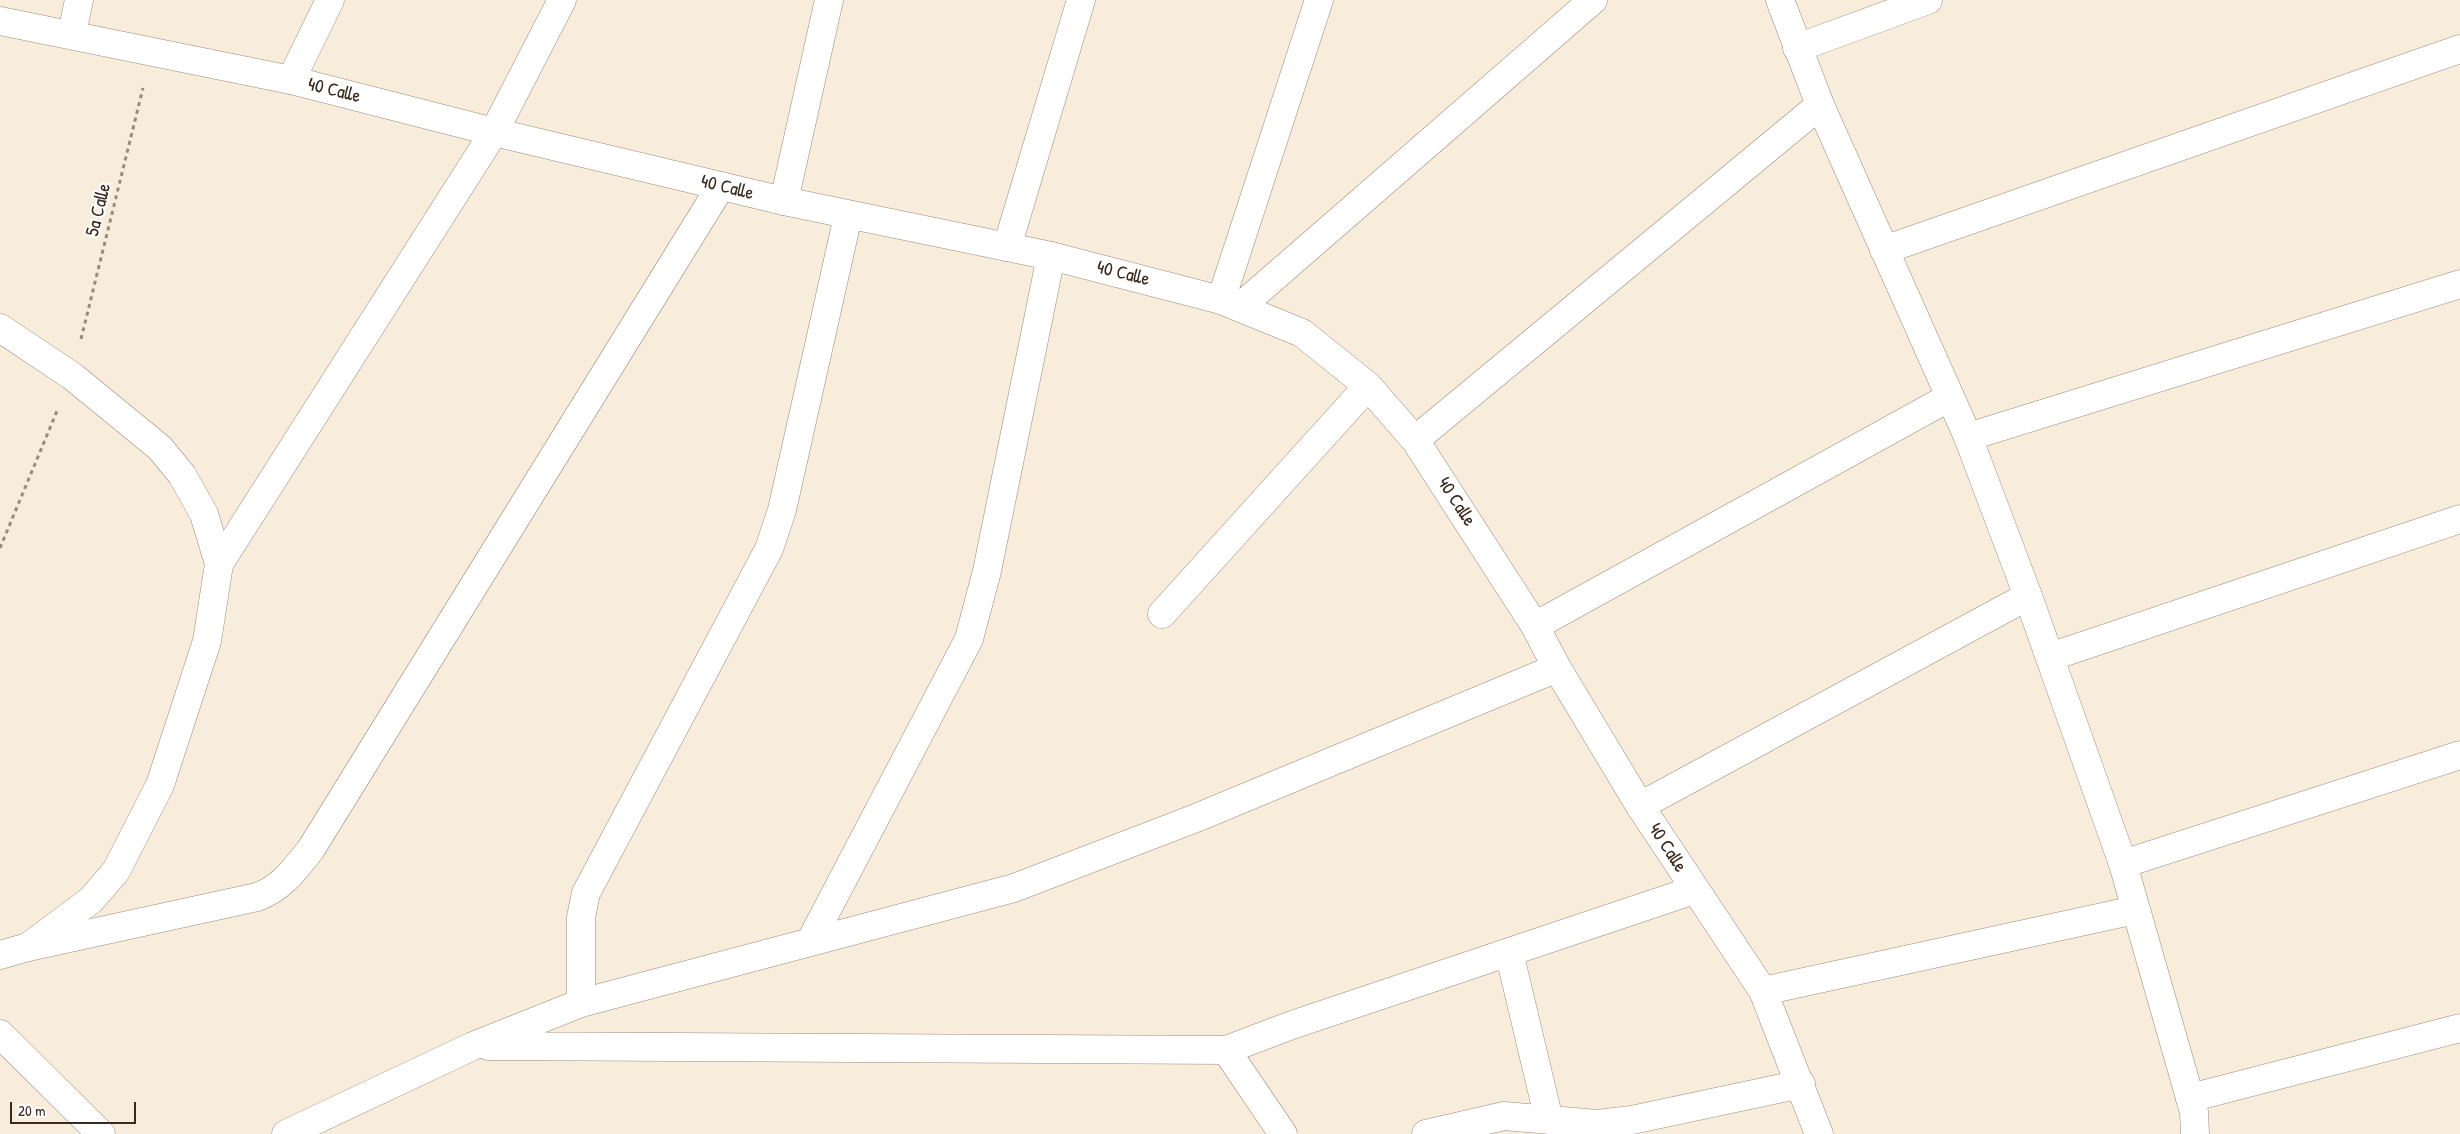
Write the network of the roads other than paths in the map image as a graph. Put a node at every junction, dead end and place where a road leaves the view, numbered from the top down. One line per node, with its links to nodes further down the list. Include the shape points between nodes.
1 (79, 0): 11 (street)
2 (330, 0): 14 (street)
3 (562, 0): 16 (street)
4 (829, 0): 18 (street)
5 (1081, 0): 20 (street)
6 (1319, 0): 24 (street)
7 (1593, 0): 24 (street)
8 (1780, 0): 12 (street)
9 (1928, 0): 12 (street)
10 (0, 20): 11 (street, 40 Calle)
11 (72, 33): 14 (street, 40 Calle)
12 (1797, 48): 15 (street)
13 (2460, 49): 21 (street)
14 (292, 80): 16 (street, 40 Calle)
15 (1820, 105): 21 (street); 29 (street)
16 (494, 132): 17 (street, 40 Calle); 31 (street)
17 (721, 186): 18 (street, 40 Calle); 43 (street, via 311,849 286,881 258,897)
18 (784, 201): 19 (street, 40 Calle)
19 (848, 216): 20 (street, 40 Calle); 47 (street, via 782,510 769,549 586,893 580,917)
20 (1007, 247): 22 (street, 40 Calle)
21 (1884, 250): 27 (street)
22 (1051, 256): 24 (street, 40 Calle); 42 (street, via 987,571 969,639)
23 (2460, 284): 28 (street)
24 (1231, 303): 26 (street, 40 Calle, via 1302,333)
25 (0, 328): 31 (street, via 72,376 160,448 182,475 204,514)
26 (1368, 386): 29 (street, 40 Calle); 33 (street)
27 (1950, 397): 28 (street); 34 (street)
28 (1968, 437): 32 (street)
29 (1415, 440): 34 (street, 40 Calle)
30 (2460, 519): 35 (street)
31 (219, 564): 43 (street, via 207,641 160,785 116,872 91,900)
32 (2028, 596): 35 (street); 38 (street)
33 (1162, 614)
34 (1536, 626): 36 (street, 40 Calle)
35 (2050, 657): 39 (street)
36 (1557, 668): 38 (street, 40 Calle); 42 (street, via 1196,818 1014,888)
37 (2460, 755): 39 (street)
38 (1640, 806): 40 (street, 40 Calle)
39 (2123, 864): 41 (street)
40 (1694, 890): 44 (street); 46 (street, 40 Calle)
41 (2135, 910): 46 (street); 53 (street)
42 (810, 942): 47 (street)
43 (28, 947): 45 (street)
44 (1509, 952): 51 (street); 54 (street)
45 (0, 955)
46 (1763, 990): 52 (street, 40 Calle)
47 (581, 1003): 50 (street)
48 (2460, 1028): 53 (street)
49 (0, 1034): 55 (street)
50 (473, 1046): 51 (street); 56 (street)
51 (1226, 1050): 57 (street)
52 (1801, 1084): 54 (street, via 1632,1120 1597,1124); 59 (street, 40 Calle)
53 (2190, 1098): 60 (street)
54 (1549, 1120): 58 (street, via 1504,1116)
55 (101, 1134)
56 (286, 1134)
57 (1284, 1134)
58 (1426, 1134)
59 (1819, 1134)
60 (2194, 1134)

